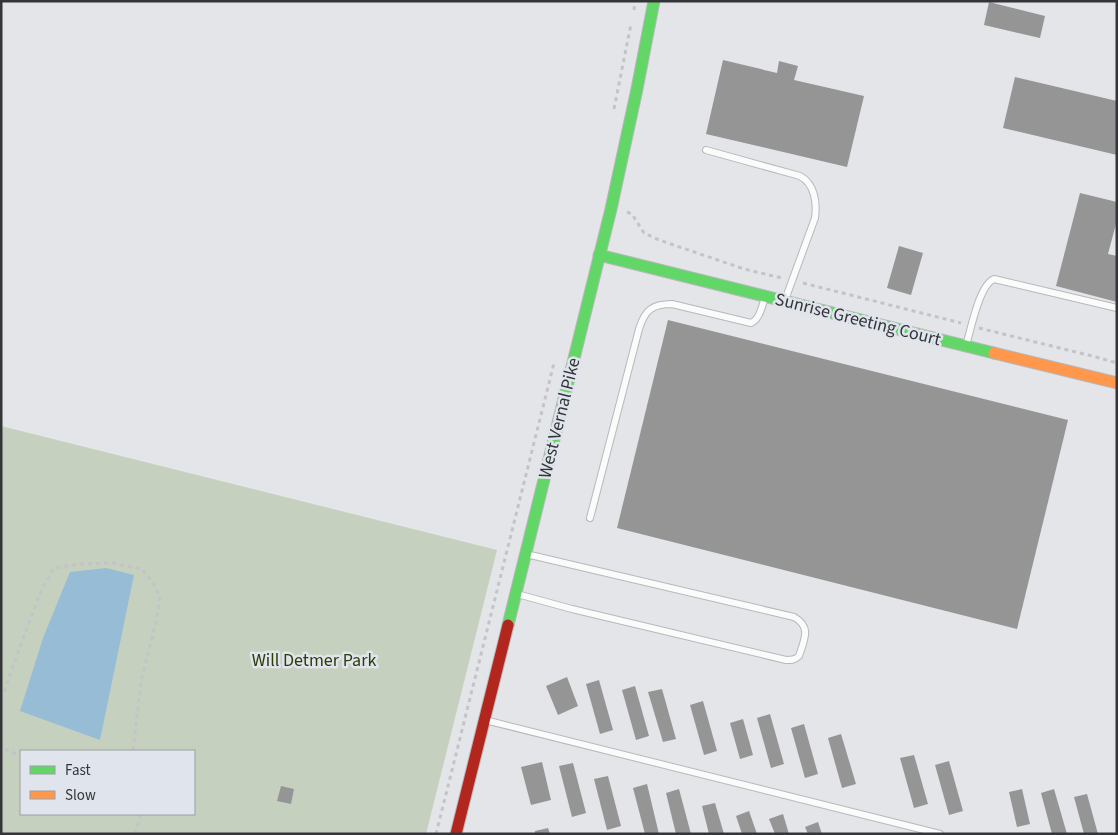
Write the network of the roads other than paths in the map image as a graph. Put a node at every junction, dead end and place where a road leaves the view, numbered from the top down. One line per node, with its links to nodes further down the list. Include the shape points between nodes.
1 (654, 1): 3 (main road, West Vernal Pike, via 625,148)
2 (706, 150): 5 (lane, via 800,176 811,186 815,218)
3 (599, 255): 4 (main road, Sunrise Greeting Court); 10 (main road, West Vernal Pike)
4 (766, 296): 5 (main road, Sunrise Greeting Court); 9 (lane, via 758,318 751,323 672,304 654,306 646,313 639,328)
5 (785, 301): 7 (main road, Sunrise Greeting Court)
6 (1117, 308): 7 (lane, via 989,281 981,294)
7 (966, 346): 8 (main road, Sunrise Greeting Court)
8 (1117, 383)
9 (590, 518)
10 (526, 554): 11 (main road, West Vernal Pike); 11 (lane, via 794,617 803,624 806,633 797,659 786,660)
11 (516, 593): 12 (main road, West Vernal Pike)
12 (484, 720): 13 (main road, West Vernal Pike); 14 (lane)
13 (456, 834)
14 (940, 834)

